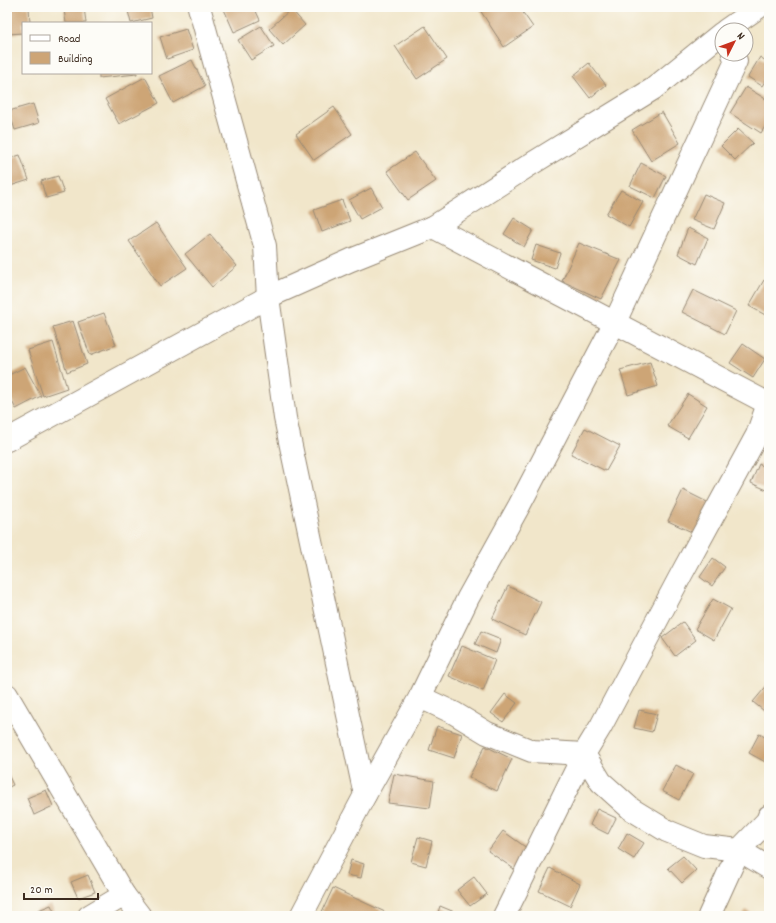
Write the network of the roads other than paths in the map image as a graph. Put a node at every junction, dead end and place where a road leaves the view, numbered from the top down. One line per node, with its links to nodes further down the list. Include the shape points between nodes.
1 (199, 7): 7 (street, via 265,246)
2 (758, 7): 3 (street)
3 (737, 22)
4 (714, 39): 6 (street, via 653,89)
5 (736, 62): 8 (street)
6 (433, 227): 7 (street); 8 (street)
7 (268, 297): 10 (street); 14 (street, via 285,418)
8 (615, 322): 9 (street); 12 (street, via 468,598)
9 (769, 403): 13 (street, via 757,434)
10 (7, 440)
11 (7, 695): 18 (street)
12 (420, 697): 13 (street, via 487,733 532,751); 14 (street)
13 (584, 754): 16 (street, via 601,782 632,809 667,832 704,846); 22 (street)
14 (366, 795): 21 (street)
15 (769, 816): 16 (street, via 767,822)
16 (740, 850): 17 (street); 23 (street)
17 (769, 868)
18 (124, 895): 19 (street); 20 (street)
19 (88, 916)
20 (140, 916)
21 (301, 916)
22 (504, 916)
23 (709, 916)

